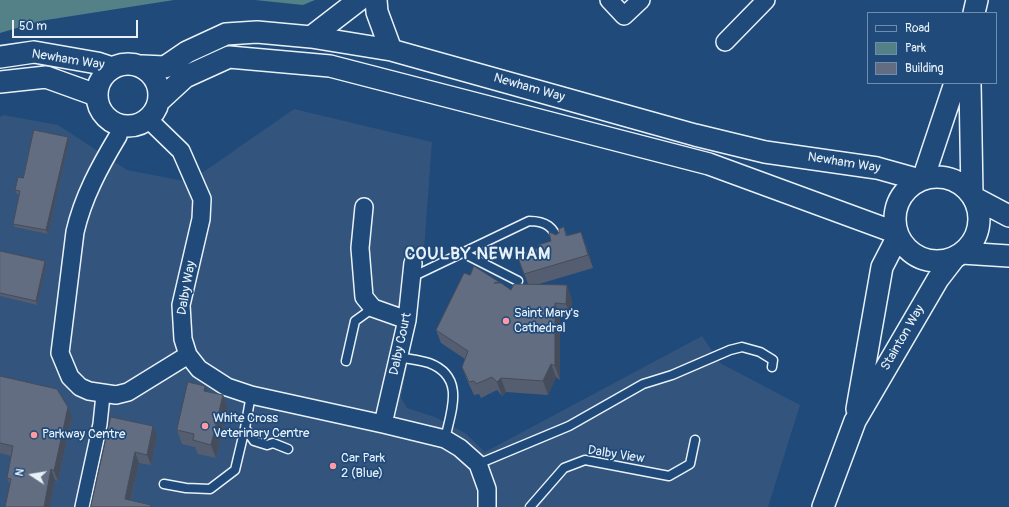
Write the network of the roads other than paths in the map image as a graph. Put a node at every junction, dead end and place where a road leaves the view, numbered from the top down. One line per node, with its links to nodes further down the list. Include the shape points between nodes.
1 (359, 0): 8 (street)
2 (376, 0): 10 (street, via 377,12)
3 (609, 0): 4 (street, via 624,16)
4 (641, 0)
5 (766, 0): 9 (street)
6 (977, 0): 7 (street)
7 (974, 12)
8 (311, 37): 10 (street, Newham Way); 12 (street, Newham Way, via 257,32 226,34 194,48 165,67)
9 (725, 42)
10 (391, 50): 21 (street, Newham Way, via 695,135 765,152 876,168)
11 (0, 57): 13 (street, Newham Way, via 34,52)
12 (142, 66): 13 (street, Newham Way, via 122,64); 18 (street, via 157,82)
13 (112, 68): 17 (street, Newham Way, via 98,84)
14 (0, 82): 17 (street, Newham Way, via 46,77)
15 (955, 84): 21 (street)
16 (970, 84): 22 (street)
17 (96, 95): 19 (street, via 102,112 109,120 119,125 134,126)
18 (159, 101): 19 (street); 25 (street, via 185,77 229,57 330,66 709,164)
19 (148, 119): 34 (street, Dalby Way, via 181,151 202,198 201,219 181,305 183,340)
20 (118, 136): 38 (street, via 88,191 79,214 60,353 70,377 80,387)
21 (921, 179): 22 (street, via 936,176 950,178); 25 (street, via 909,186 896,208 894,221)
22 (973, 196): 24 (street); 28 (street, via 978,209 978,227 971,244)
23 (364, 207): 32 (street, via 360,248 364,297)
24 (1009, 216)
25 (898, 235): 28 (street, via 916,256 928,260 942,261); 40 (street, Stainton Way, via 882,267)
26 (559, 243): 27 (lane, via 548,224 529,221)
27 (463, 253): 30 (lane); 31 (lane)
28 (958, 255): 29 (street); 40 (street, Stainton Way, via 938,279)
29 (1009, 256)
30 (412, 270): 33 (street, Dalby Court)
31 (518, 282)
32 (373, 308): 33 (street); 36 (lane, via 355,322)
33 (407, 320): 35 (street, Dalby Court)
34 (188, 356): 38 (street, via 128,392); 39 (street, Dalby Way, via 199,368 227,387)
35 (398, 357): 41 (street, Dalby Court); 43 (lane, via 429,363 442,371 452,384 454,400)
36 (346, 361)
37 (772, 367): 46 (lane, via 773,360 760,352 742,347 730,350 672,375 643,384 569,426)
38 (103, 395): 48 (street, via 100,424)
39 (251, 395): 41 (street, Dalby Way); 42 (lane)
40 (855, 421): 51 (street, Stainton Way)
41 (383, 424): 43 (street, Dalby Way)
42 (245, 428): 45 (lane, via 254,442 267,445 273,443); 47 (lane, via 235,470 210,489)
43 (444, 439): 46 (street, Dalby Way, via 460,448)
44 (695, 440): 50 (lane, Dalby View, via 690,464 669,476 585,460 564,468)
45 (288, 449)
46 (478, 464): 49 (street, Dalby Way, via 487,489)
47 (164, 484)
48 (82, 507)
49 (487, 507)
50 (530, 507)
51 (823, 507)

